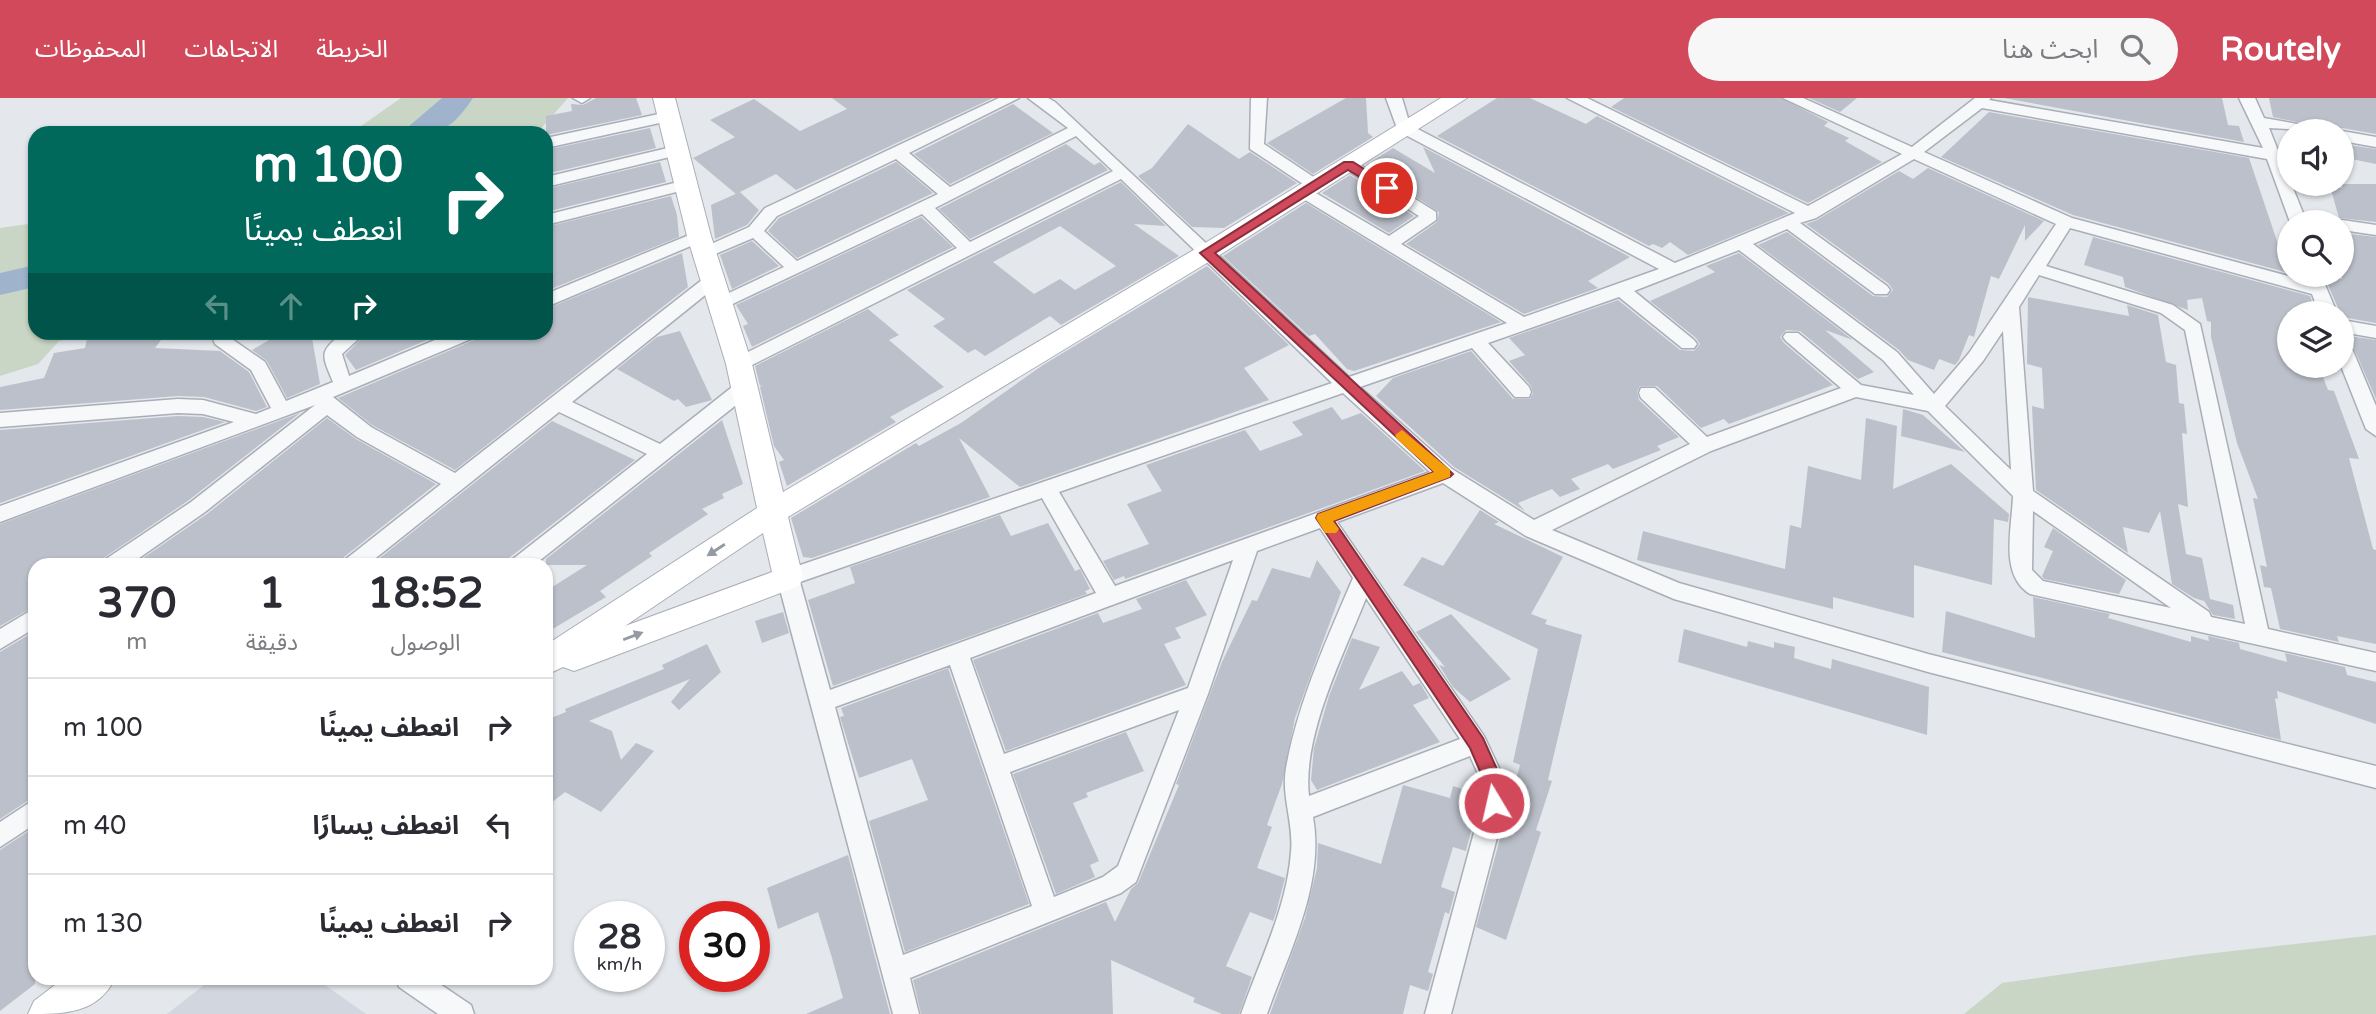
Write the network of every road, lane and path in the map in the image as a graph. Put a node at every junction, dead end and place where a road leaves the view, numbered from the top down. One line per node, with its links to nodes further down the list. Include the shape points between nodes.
1 (1011, 98): 19 (street)
2 (1036, 98): 14 (street)
3 (1259, 98): 26 (street, via 1256,146)
4 (1394, 98): 13 (street)
5 (1456, 98): 13 (street)
6 (1575, 98): 30 (street)
7 (1791, 98): 20 (street)
8 (2247, 98): 11 (street)
9 (1981, 101): 20 (street); 21 (street)
10 (666, 108): 16 (street); 18 (street)
11 (2260, 122): 12 (street); 21 (street)
12 (2277, 125)
13 (1403, 128): 22 (street); 44 (street)
14 (1078, 130): 23 (street); 27 (street)
15 (2354, 138): 17 (street)
16 (553, 141)
17 (2376, 142)
18 (676, 151): 24 (street); 25 (street)
19 (897, 151): 27 (street); 36 (street, via 771,212)
20 (1914, 154): 30 (street); 32 (street)
21 (2274, 155): 29 (street)
22 (1348, 164): 26 (street); 39 (street, via 1430,216)
23 (1123, 172): 40 (street); 41 (street)
24 (553, 180)
25 (686, 185): 31 (street); 38 (street)
26 (1309, 189): 39 (street); 41 (street)
27 (948, 194): 28 (street)
28 (924, 208): 40 (street); 42 (street)
29 (2293, 210)
30 (1810, 214): 33 (street)
31 (553, 218)
32 (2066, 222): 43 (street); 45 (street)
33 (1789, 223): 37 (street); 47 (street)
34 (2354, 227): 35 (street)
35 (2376, 230)
36 (755, 231): 38 (street); 42 (street)
37 (1741, 243): 44 (street); 70 (street, via 1890,356)
38 (703, 244): 48 (street); 49 (street)
39 (1388, 245): 51 (street)
40 (968, 249): 60 (street)
41 (1206, 253): 62 (street); 81 (street)
42 (795, 268): 48 (street)
43 (2034, 268): 50 (street); 94 (street, via 2167,309 2194,328)
44 (1675, 270): 46 (street)
45 (2277, 273)
46 (1621, 290): 51 (street); 59 (street)
47 (1881, 290)
48 (717, 292): 60 (street); 69 (street)
49 (553, 298)
50 (2010, 307): 70 (street); 80 (street)
51 (1522, 324): 58 (street)
52 (2354, 328): 53 (street)
53 (2376, 332)
54 (1793, 337): 65 (street)
55 (221, 340): 71 (street, via 258,366)
56 (347, 340): 63 (street, via 333,351 332,358)
57 (453, 340): 63 (street)
58 (1475, 340): 62 (street); 66 (street)
59 (1688, 344)
60 (739, 364): 64 (street)
61 (2354, 375): 74 (street)
62 (1345, 384): 77 (street); 79 (street)
63 (344, 387): 68 (street)
64 (743, 389): 76 (street); 81 (street)
65 (1854, 390): 70 (street); 75 (street)
66 (1522, 392)
67 (1648, 393): 75 (street)
68 (324, 400): 71 (street); 78 (street, via 374,437); 86 (street, via 198,507)
69 (557, 403): 76 (street); 78 (street)
70 (1934, 406): 80 (street)
71 (282, 411): 73 (street)
72 (0, 420): 73 (street, via 178,406 203,407)
73 (257, 421): 82 (street)
74 (2376, 427)
75 (1704, 446): 84 (street)
76 (660, 452): 88 (street)
77 (1445, 474): 83 (street); 84 (street)
78 (458, 484): 87 (street)
79 (1046, 488): 89 (street); 91 (street)
80 (2023, 494): 93 (street); 93 (street, via 2021,571 2028,582)
81 (772, 512): 89 (street); 97 (street, one-way to 97)
82 (0, 514)
83 (1324, 518): 85 (street); 90 (street)
84 (1533, 530): 104 (street, via 1674,590 1928,663)
85 (1247, 549): 91 (street); 100 (street)
86 (123, 558)
87 (362, 558)
88 (529, 558)
89 (788, 578): 99 (street, one-way to 89); 101 (street)
90 (1363, 579): 102 (street); 105 (street, via 1318,696 1297,770)
91 (1110, 597): 96 (street)
92 (28, 622): 95 (street)
93 (2210, 624): 94 (street)
94 (2258, 634): 98 (street)
95 (0, 640)
96 (957, 653): 101 (street); 103 (street)
97 (553, 657)
98 (2376, 662)
99 (553, 665)
100 (1198, 694): 103 (street); 108 (street, via 1126,874)
101 (820, 703): 109 (street)
102 (1476, 743): 105 (street); 116 (street, via 1495,785 1494,803)
103 (996, 767): 108 (street)
104 (2376, 777)
105 (1300, 811): 115 (street, via 1301,876)
106 (28, 815): 107 (street)
107 (0, 836)
108 (1048, 912): 109 (street)
109 (895, 971): 114 (street)
110 (86, 985): 112 (street)
111 (418, 985): 113 (street)
112 (47, 1014)
113 (461, 1014)
114 (906, 1014)
115 (1254, 1014)
116 (1438, 1014)

